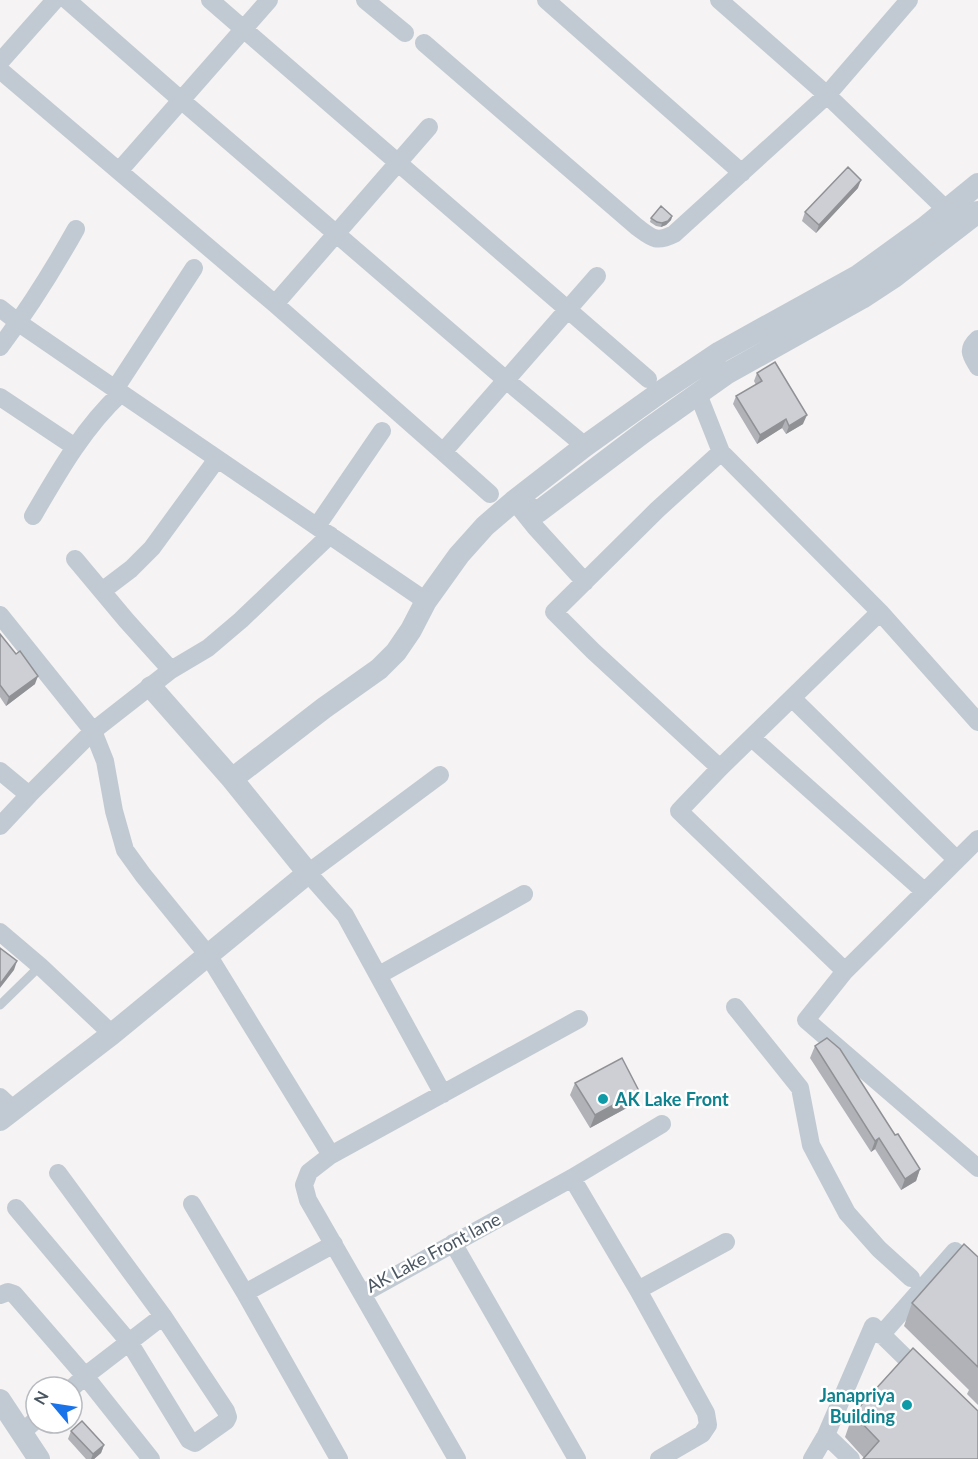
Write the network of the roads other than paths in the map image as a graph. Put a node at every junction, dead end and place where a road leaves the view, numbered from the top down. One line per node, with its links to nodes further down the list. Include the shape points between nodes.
1 (55, 0): 12 (street)
2 (67, 0): 15 (street)
3 (210, 0): 9 (street)
4 (269, 0): 9 (street)
5 (365, 0): 10 (street)
6 (546, 0): 19 (street)
7 (909, 0): 14 (street)
8 (728, 3): 14 (street)
9 (243, 28): 15 (street); 17 (street)
10 (405, 33)
11 (424, 43): 19 (street, via 653,238 674,234)
12 (0, 62)
13 (0, 70): 18 (street)
14 (827, 95): 19 (street); 21 (street)
15 (181, 100): 18 (street); 23 (street)
16 (429, 128): 17 (street)
17 (398, 162): 23 (street); 28 (street)
18 (119, 171): 26 (street)
19 (741, 173)
20 (978, 184): 21 (street)
21 (962, 216): 35 (street, via 894,277 861,298 726,374)
22 (76, 229): 29 (street)
23 (336, 233): 26 (street); 34 (street)
24 (194, 268): 36 (street)
25 (597, 276): 28 (street)
26 (275, 304): 41 (street)
27 (0, 308): 29 (street)
28 (567, 309): 33 (street); 34 (street)
29 (19, 323): 31 (street); 36 (street)
30 (978, 339): 32 (street, via 971,347 971,355)
31 (0, 347)
32 (978, 367)
33 (648, 379)
34 (506, 380): 39 (street); 41 (street)
35 (693, 384): 39 (street, via 662,391); 42 (street); 45 (street, via 644,432 538,512)
36 (118, 391): 40 (street); 43 (street)
37 (0, 398): 40 (street)
38 (382, 431): 47 (street)
39 (585, 446): 45 (street)
40 (75, 447): 46 (street)
41 (443, 452): 44 (street)
42 (721, 452): 49 (street); 52 (street)
43 (217, 459): 47 (street); 50 (street, via 152,548)
44 (490, 494)
45 (514, 501): 49 (street); 51 (street, via 484,526)
46 (33, 516)
47 (324, 531): 51 (street); 54 (street, via 240,620 208,648)
48 (75, 559): 50 (street)
49 (585, 582): 60 (street, via 554,612)
50 (102, 591): 54 (street)
51 (426, 600): 63 (street, via 396,652 379,669)
52 (880, 612): 56 (street); 57 (street)
53 (0, 615): 58 (street)
54 (171, 670): 55 (street)
55 (151, 687): 58 (street); 63 (street)
56 (792, 698): 59 (street); 67 (street)
57 (978, 722)
58 (93, 731): 64 (street); 72 (street, via 105,761 125,850)
59 (752, 738): 60 (street); 69 (street)
60 (720, 768): 74 (street, via 679,811)
61 (0, 771): 64 (street)
62 (440, 775): 68 (street)
63 (232, 778): 68 (street)
64 (29, 795): 65 (street)
65 (0, 826)
66 (978, 839): 67 (street)
67 (957, 860): 69 (street)
68 (308, 873): 72 (street); 75 (street, via 345,915)
69 (925, 892): 74 (street)
70 (524, 894): 75 (street)
71 (0, 932): 73 (street)
72 (208, 955): 79 (street); 83 (street)
73 (40, 966): 76 (lane); 79 (street)
74 (845, 971): 84 (street, via 806,1020)
75 (379, 975): 80 (street)
76 (0, 1005)
77 (735, 1007): 93 (street, via 800,1088 812,1145 847,1213)
78 (579, 1019): 80 (street, AK Lake Front lane)
79 (112, 1034): 81 (street)
80 (443, 1094): 83 (street, AK Lake Front lane)
81 (4, 1109)
82 (662, 1124): 86 (street, AK Lake Front lane)
83 (331, 1155): 91 (street, AK Lake Front lane, via 309,1172 304,1185 308,1200)
84 (978, 1168)
85 (58, 1173): 98 (street)
86 (572, 1178): 90 (street, AK Lake Front lane); 94 (street)
87 (192, 1204): 95 (street)
88 (16, 1208): 100 (street)
89 (726, 1242): 94 (street)
90 (453, 1243): 96 (street, AK Lake Front lane); 114 (street)
91 (334, 1244): 95 (street); 96 (street, AK Lake Front lane)
92 (978, 1273): 99 (street, via 955,1251)
93 (911, 1278)
94 (638, 1290): 109 (street, via 706,1413 708,1425 702,1434)
95 (245, 1293): 112 (street)
96 (362, 1294): 113 (street)
97 (0, 1295): 101 (street, via 14,1294)
98 (163, 1316): 100 (street); 100 (street, via 226,1411 226,1421 191,1442)
99 (881, 1335): 104 (street); 108 (street, via 873,1326)
100 (129, 1342): 102 (street)
101 (74, 1375)
102 (84, 1378)
103 (84, 1387): 111 (street)
104 (938, 1389)
105 (0, 1400): 106 (street)
106 (24, 1422)
107 (32, 1435): 110 (street)
108 (826, 1435): 115 (street); 116 (street)
109 (665, 1458)
110 (39, 1459)
111 (151, 1459)
112 (339, 1459)
113 (457, 1459)
114 (577, 1459)
115 (813, 1459)
116 (851, 1459)

